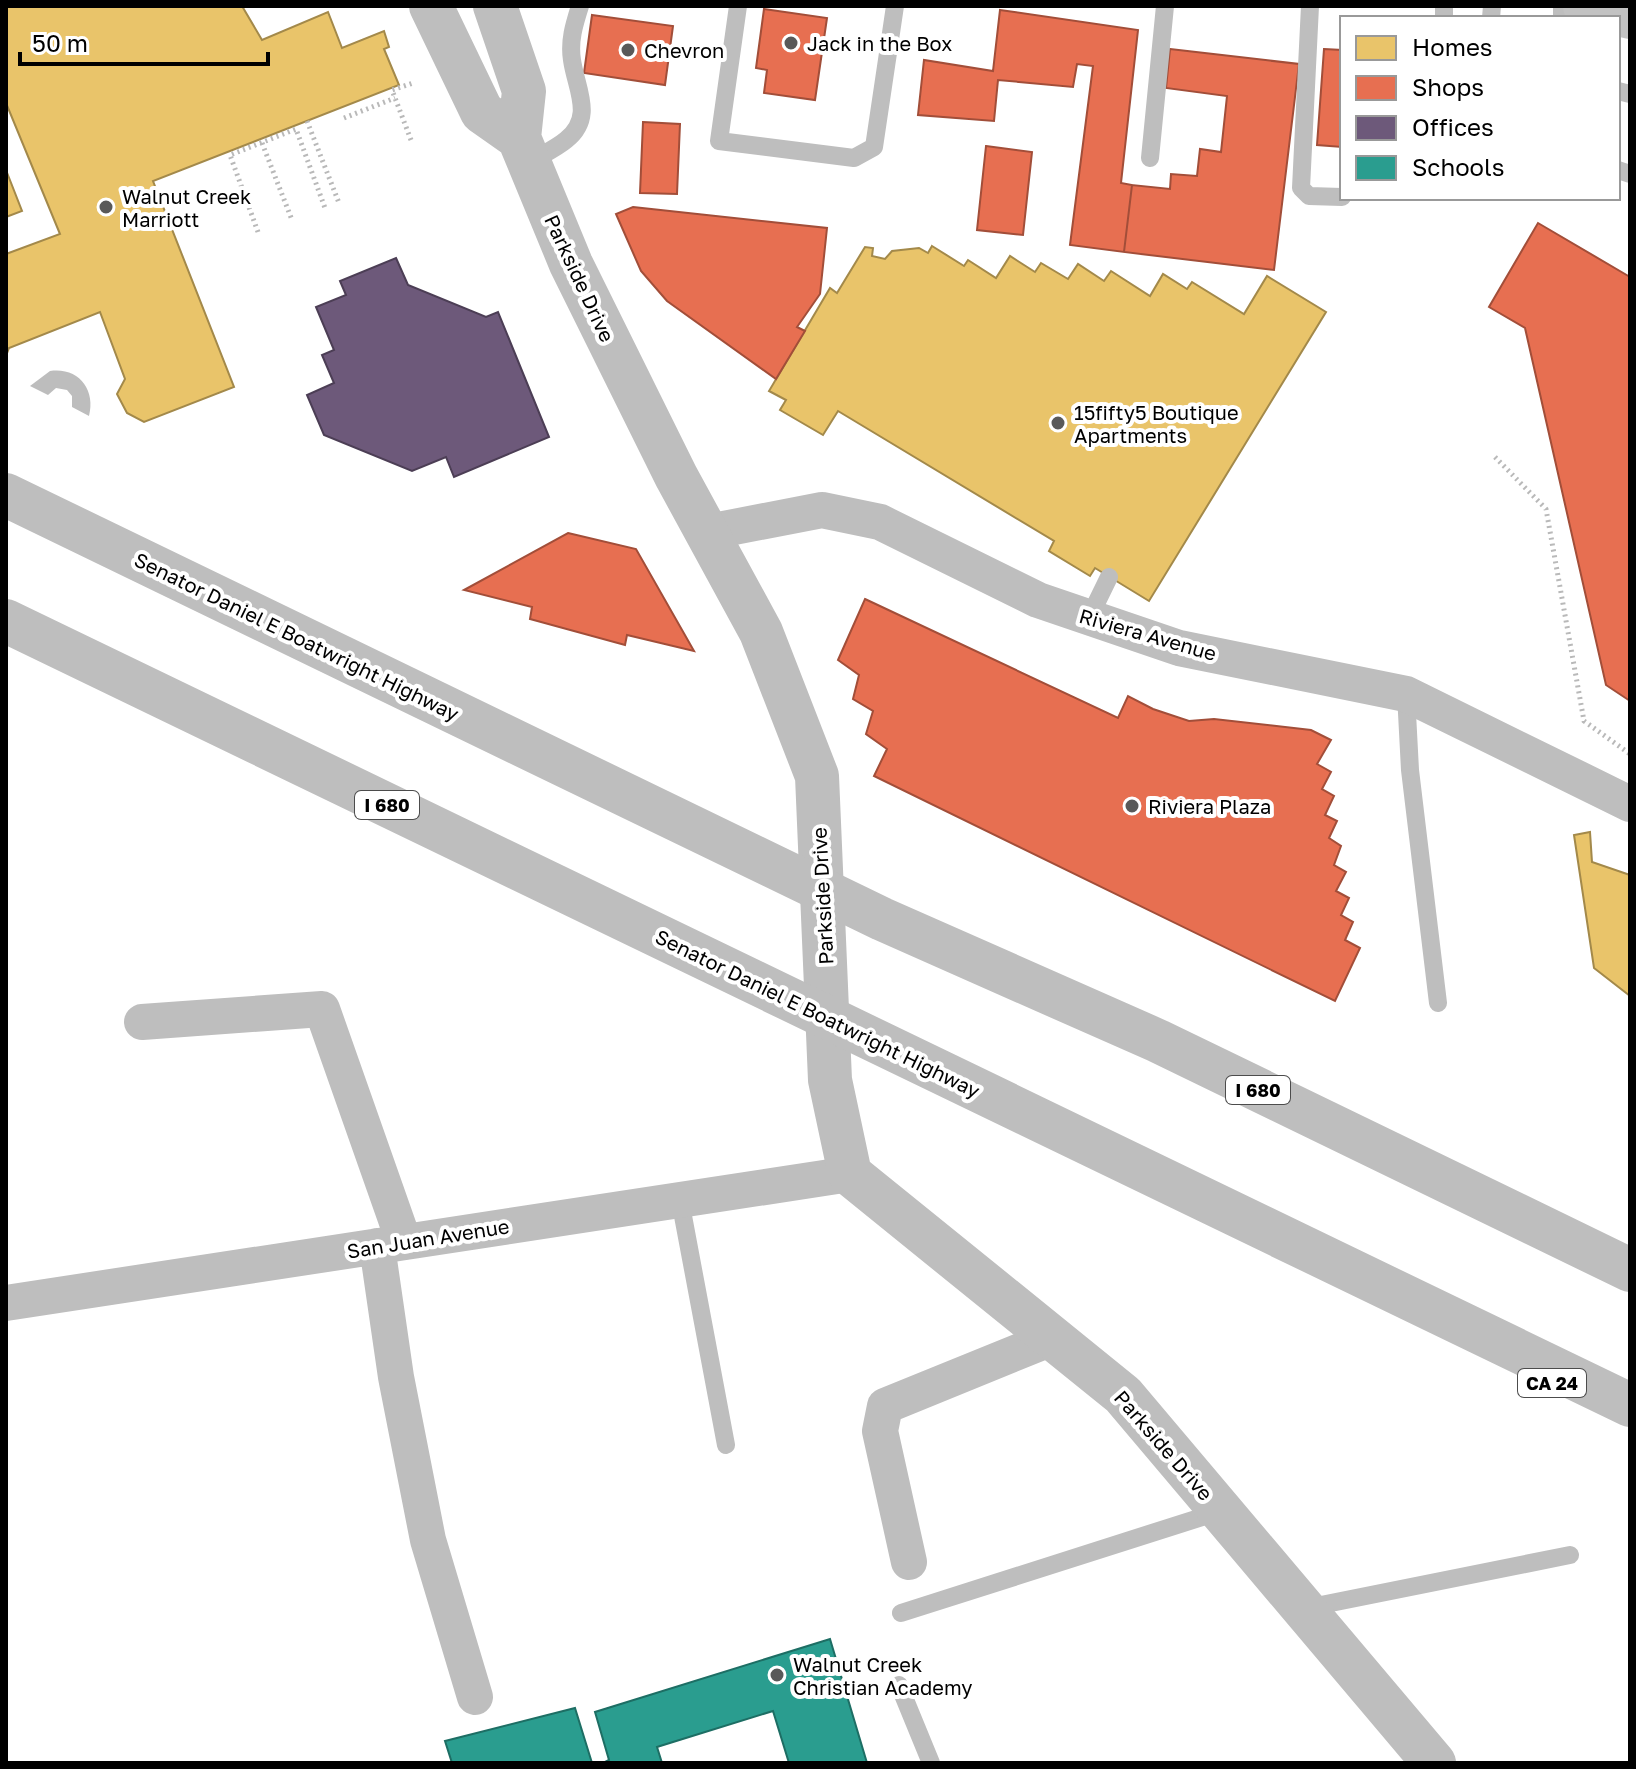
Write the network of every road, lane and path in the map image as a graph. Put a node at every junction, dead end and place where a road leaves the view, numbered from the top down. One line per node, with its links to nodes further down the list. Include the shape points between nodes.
1 (431, 6): 16 (main road, via 482,112)
2 (495, 6): 16 (main road, Parkside Drive, via 524,91)
3 (580, 6): 16 (lane, via 571,34 584,106 577,129 567,140)
4 (738, 6): 5 (lane, via 719,141 854,158 874,147)
5 (895, 6)
6 (1165, 6): 17 (lane)
7 (1310, 6): 18 (lane, via 1301,188 1309,196)
8 (1585, 6): 9 (main road)
9 (1630, 17)
10 (413, 83): 11 (path, via 392,90)
11 (395, 98): 12 (path); 14 (path)
12 (344, 118)
13 (307, 121): 19 (path)
14 (411, 140)
15 (262, 143): 20 (path, via 296,129); 21 (path); 22 (path, via 230,155)
16 (524, 150): 25 (main road, Parkside Drive, via 577,278)
17 (1150, 158)
18 (1340, 197)
19 (339, 203)
20 (325, 208)
21 (292, 220)
22 (258, 232)
23 (1495, 457): 30 (path, via 1546,509 1584,721)
24 (6, 495): 37 (main road, Senator Daniel E Boatwright Highway / I 680, via 882,919 1158,1041)
25 (708, 532): 27 (street, Riviera Avenue, via 822,510 880,522 1038,600); 34 (main road, Parkside Drive, via 761,632 817,776 830,1080)
26 (1109, 577): 27 (lane)
27 (1089, 618): 29 (street, Riviera Avenue, via 1179,648)
28 (6, 621): 39 (main road, Senator Daniel E Boatwright Highway / I 680)
29 (1406, 694): 31 (street, Riviera Avenue); 32 (lane)
30 (1630, 754)
31 (1630, 804)
32 (1438, 1003)
33 (142, 1022): 36 (street, via 322,1009)
34 (850, 1174): 35 (street, San Juan Avenue); 40 (main road, Parkside Drive)
35 (680, 1200): 36 (street, San Juan Avenue); 43 (lane)
36 (390, 1244): 38 (street, San Juan Avenue); 50 (street, via 396,1377 428,1540)
37 (1630, 1270)
38 (6, 1303)
39 (1474, 1330): 41 (main road, Senator Daniel E Boatwright Highway / I 680); 42 (main road, CA 24)
40 (1052, 1338): 44 (main road, Parkside Drive, via 1123,1395); 46 (street, via 885,1406 880,1431)
41 (1630, 1405)
42 (1630, 1435)
43 (726, 1445)
44 (1221, 1511): 47 (main road, Parkside Drive); 48 (lane)
45 (1570, 1555): 47 (lane)
46 (909, 1562)
47 (1303, 1609): 52 (main road, Parkside Drive)
48 (901, 1613)
49 (899, 1685): 51 (lane)
50 (475, 1697)
51 (931, 1763)
52 (1434, 1763)

